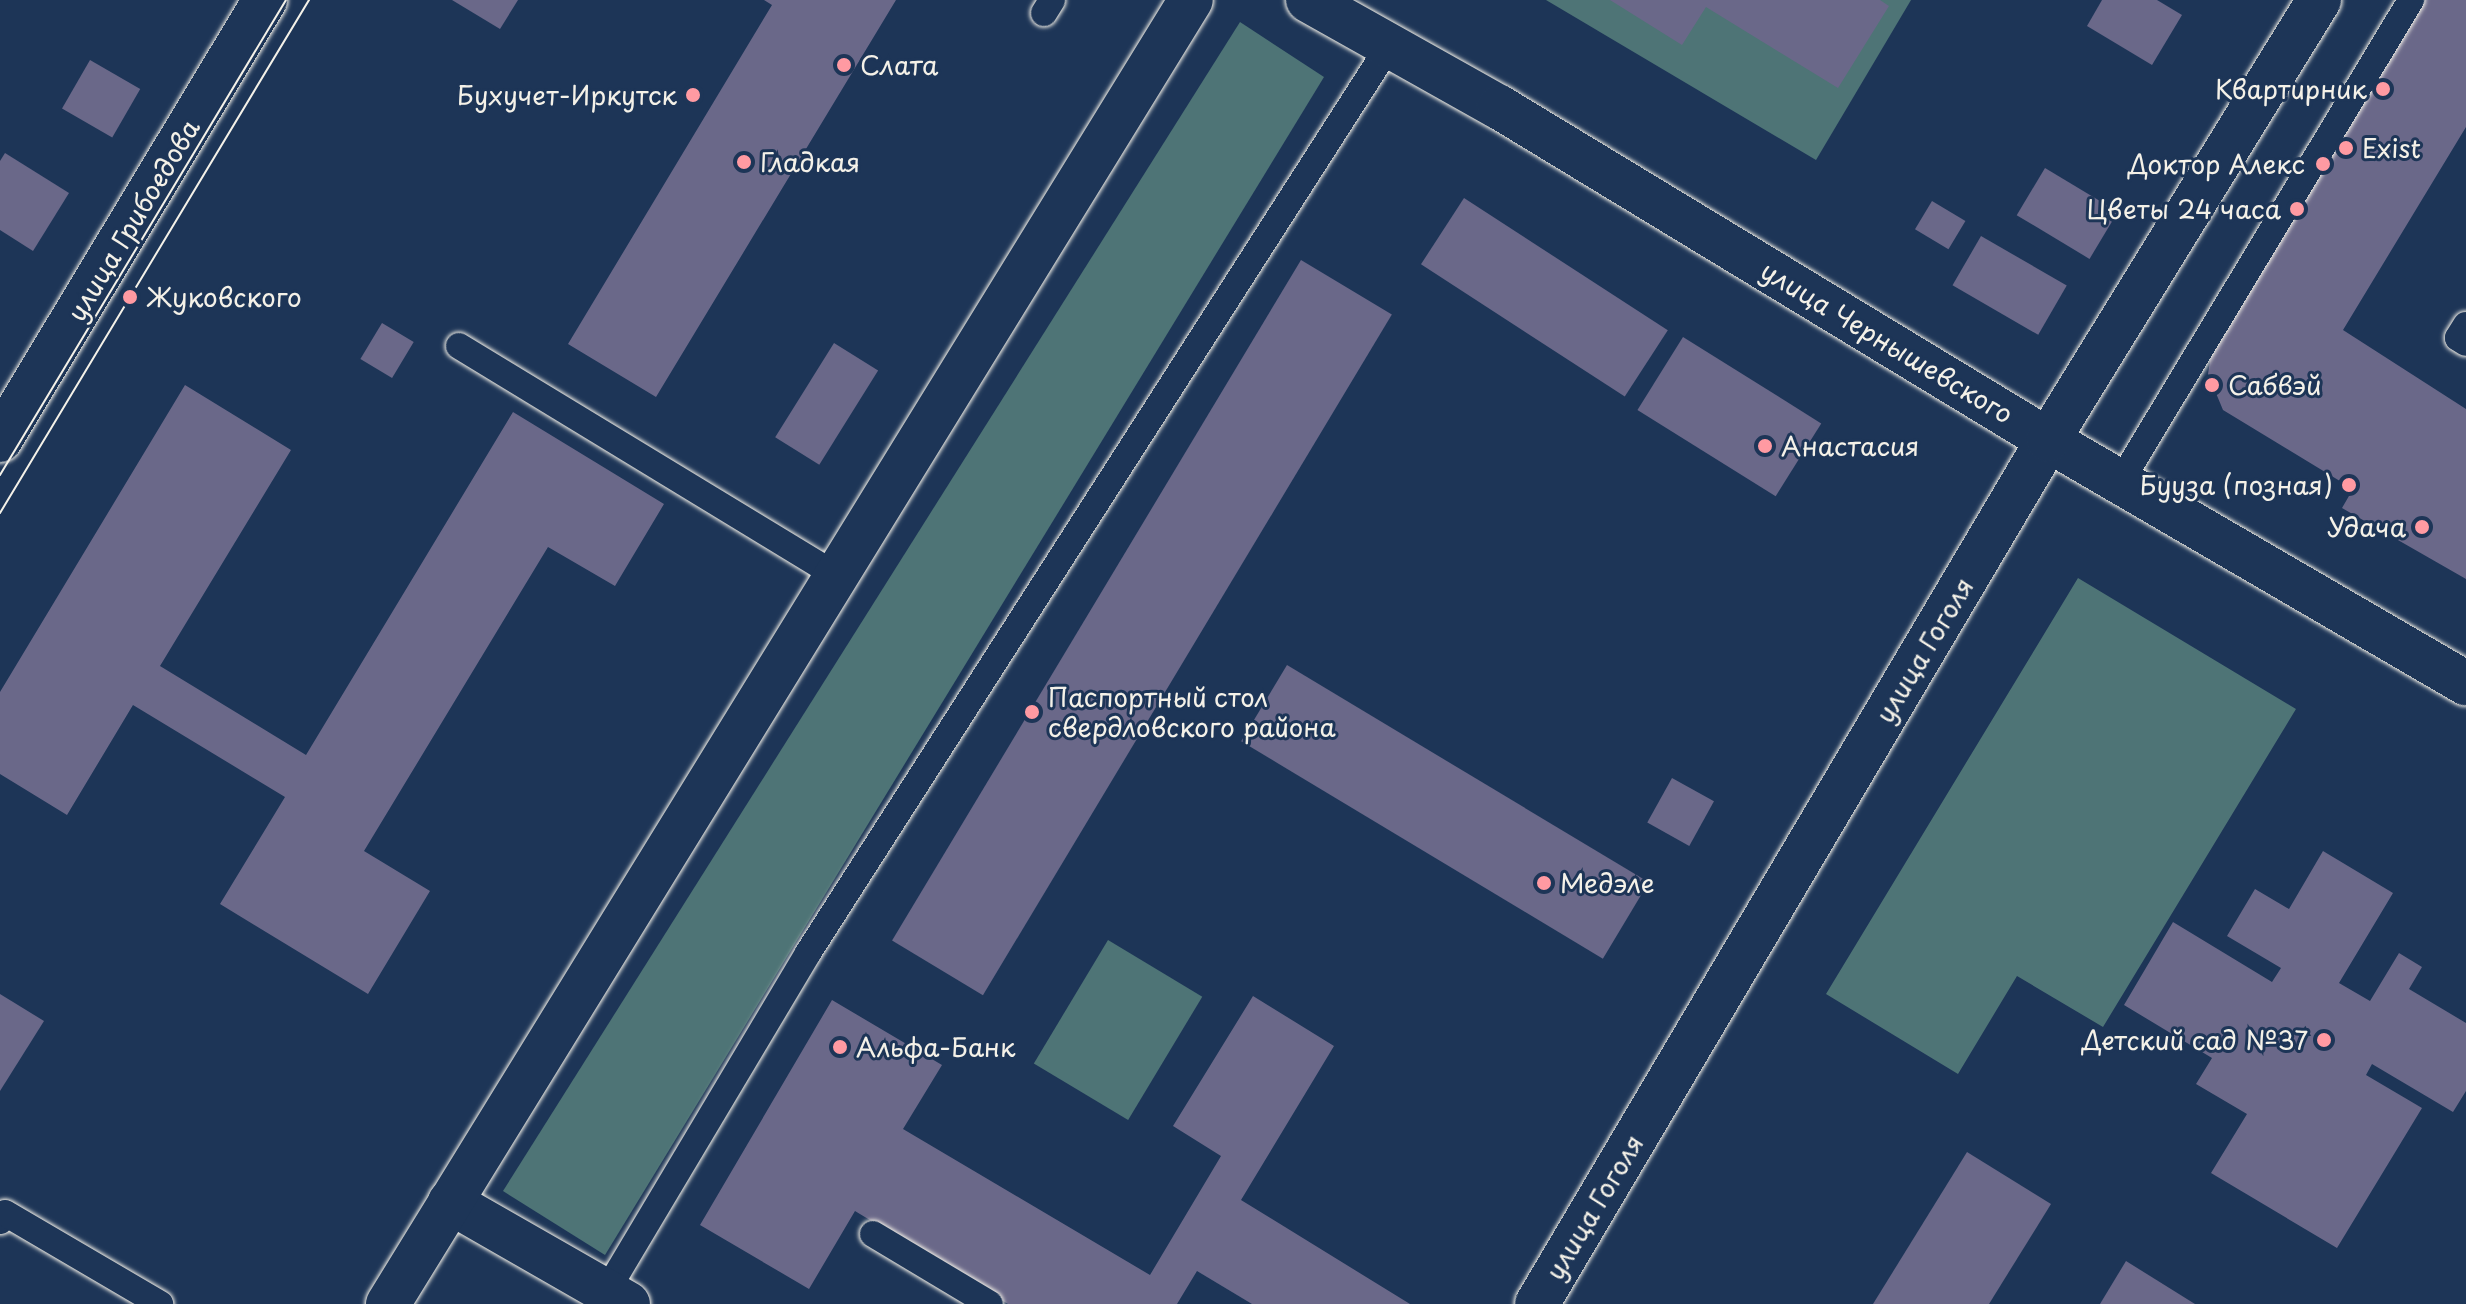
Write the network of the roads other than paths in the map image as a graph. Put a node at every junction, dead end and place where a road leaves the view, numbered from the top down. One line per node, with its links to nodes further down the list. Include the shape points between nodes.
1 (265, 0): 10 (main road, улица Грибоедова)
2 (1191, 0): 13 (main road)
3 (1308, 0): 6 (main road, улица Чернышевского)
4 (2319, 0): 11 (main road, улица Гоголя)
5 (2411, 0): 12 (lane)
6 (1387, 49): 11 (main road, улица Чернышевского, via 1499,107); 18 (lane, via 808,953)
7 (2466, 325): 8 (lane, via 2458,338)
8 (2466, 343)
9 (459, 346): 13 (lane)
10 (0, 440)
11 (2048, 440): 12 (main road, улица Чернышевского); 23 (main road, улица Гоголя)
12 (2121, 481): 14 (main road, улица Чернышевского)
13 (838, 576): 15 (main road)
14 (2466, 683)
15 (450, 1202): 18 (main road); 20 (main road)
16 (0, 1221): 19 (lane, via 5,1213)
17 (873, 1234): 22 (lane)
18 (617, 1298): 21 (main road)
19 (160, 1304)
20 (388, 1304)
21 (561, 1304)
22 (990, 1304)
23 (1537, 1304)

